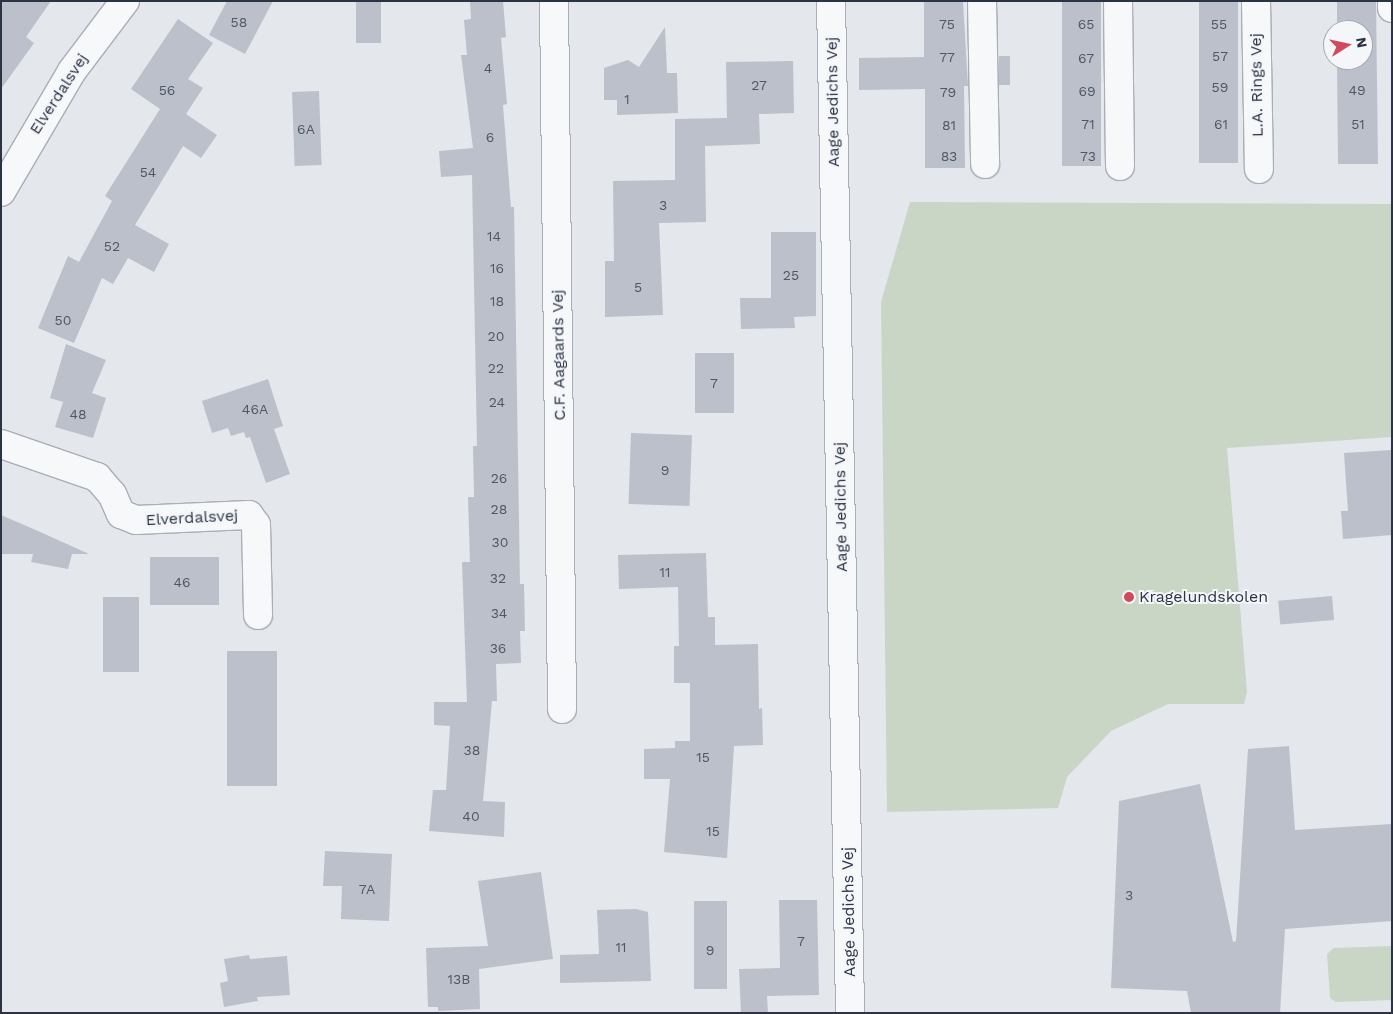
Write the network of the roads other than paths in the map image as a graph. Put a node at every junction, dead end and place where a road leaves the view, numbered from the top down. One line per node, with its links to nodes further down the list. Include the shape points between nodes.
1 (125, 1): 12 (street, Elverdalsvej, via 72,71)
2 (554, 1): 15 (street, C.F. Aagaards Vej)
3 (831, 1): 16 (street, Aage Jedichs Vej)
4 (982, 1): 9 (street)
5 (1118, 1): 10 (street)
6 (1256, 1): 11 (street, L.A. Rings Vej)
7 (1392, 1): 8 (street)
8 (1392, 8)
9 (985, 164)
10 (1120, 166)
11 (1259, 169)
12 (1, 192)
13 (1, 444): 14 (street, Elverdalsvej, via 97,476 112,494 121,514 136,520 248,515 256,525)
14 (258, 615)
15 (562, 709)
16 (850, 1013)

